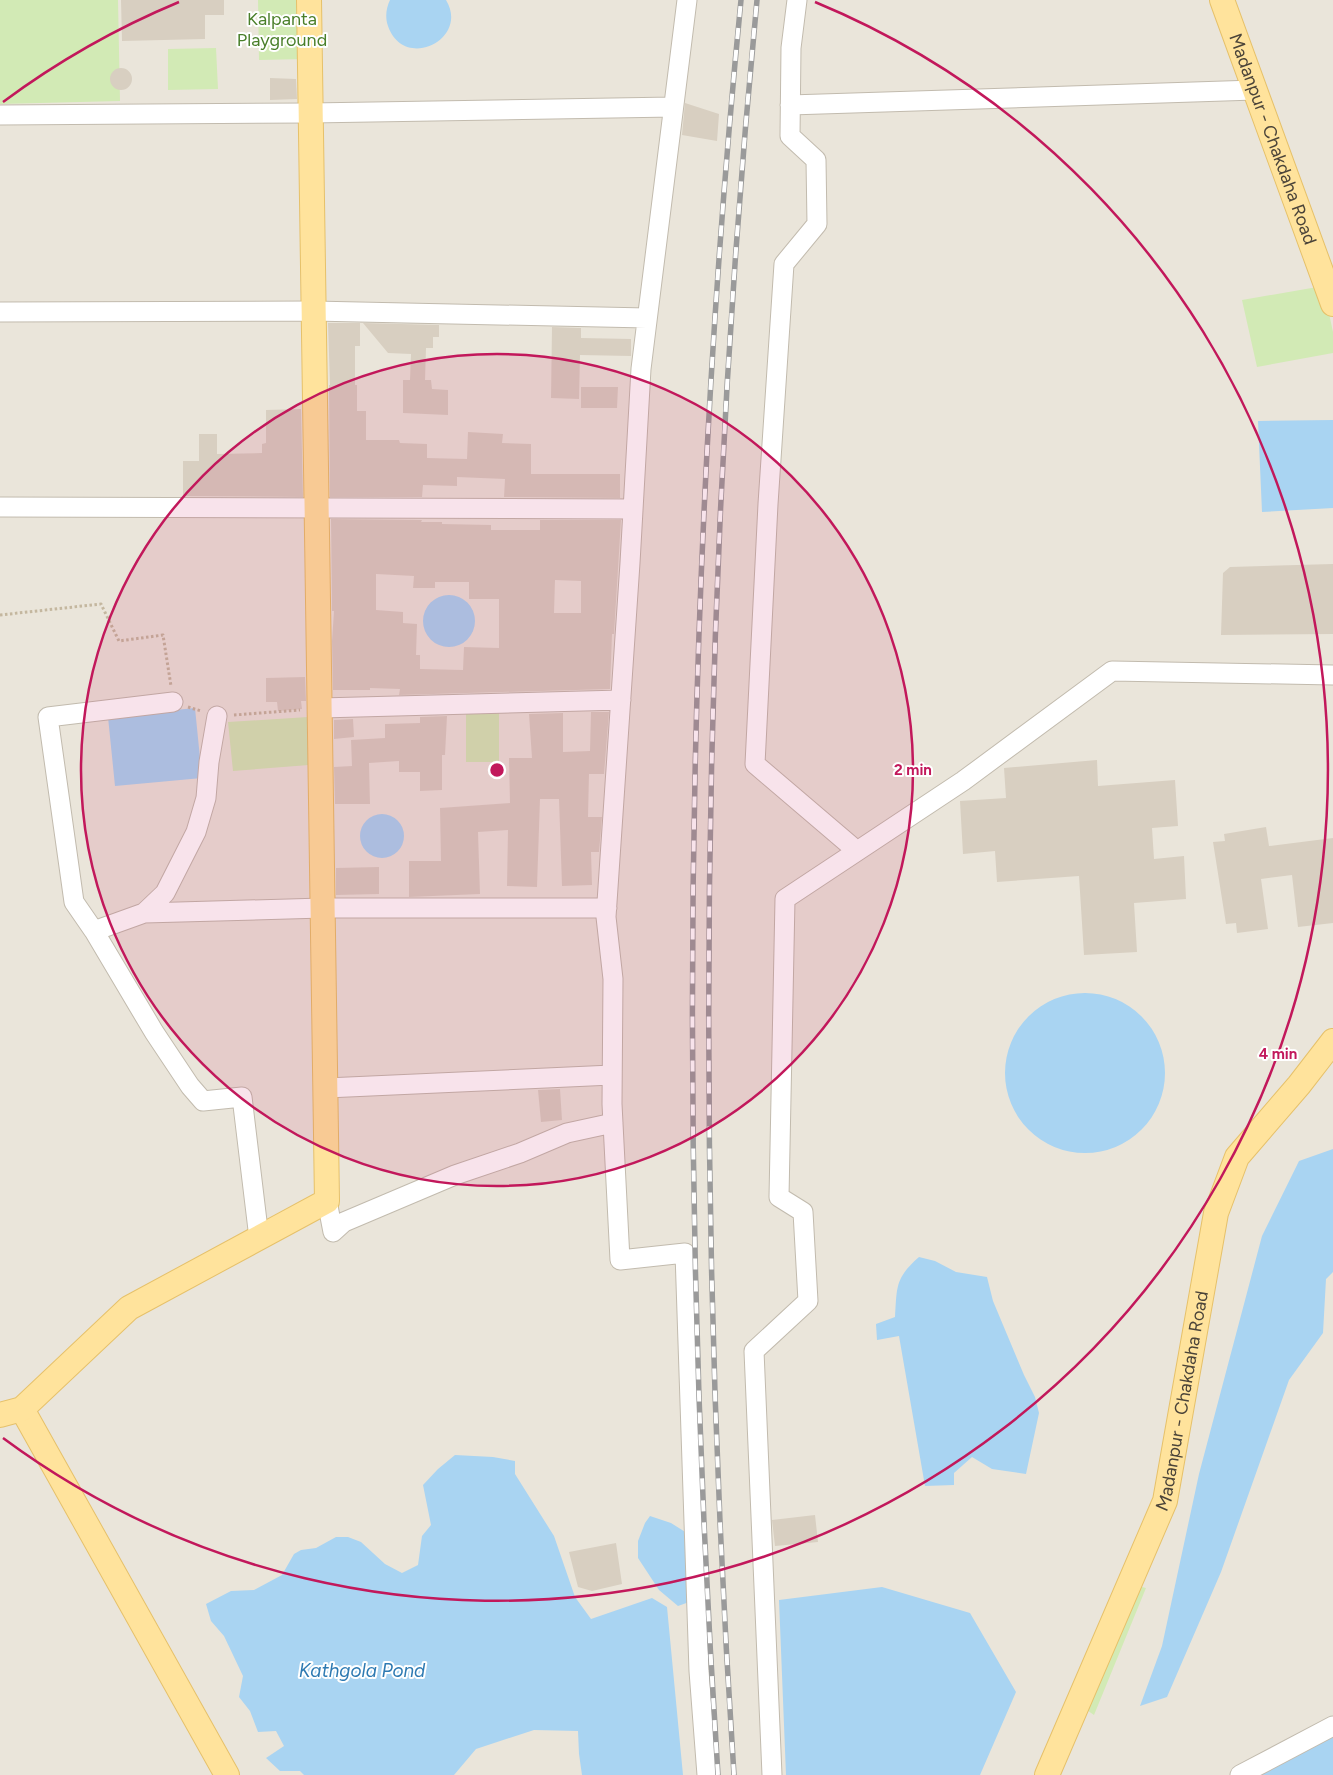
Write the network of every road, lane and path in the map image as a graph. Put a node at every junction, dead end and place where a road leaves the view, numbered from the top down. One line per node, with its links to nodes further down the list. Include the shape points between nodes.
1 (309, 0): 8 (main road)
2 (687, 0): 7 (street)
3 (797, 0): 6 (street, via 791,48)
4 (1222, 0): 5 (main road, Madanpur - Chakdaha Road)
5 (1255, 90): 6 (street); 10 (main road, Madanpur - Chakdaha Road)
6 (790, 105): 23 (street, via 790,136 816,160 817,224 784,264 755,764)
7 (674, 106): 8 (street); 13 (street)
8 (311, 113): 9 (street); 11 (main road)
9 (0, 115)
10 (1333, 304)
11 (313, 311): 12 (street); 13 (street); 15 (main road)
12 (0, 312)
13 (647, 318): 16 (street)
14 (0, 508): 15 (street)
15 (316, 508): 16 (street); 21 (main road)
16 (633, 509): 19 (street)
17 (0, 615): 20 (path, via 101,604 119,641 163,635)
18 (1333, 675): 23 (street, via 1112,671 963,781)
19 (621, 700): 21 (street); 25 (street)
20 (173, 702): 22 (path); 27 (street, via 48,717 74,902)
21 (320, 708): 22 (path); 24 (main road)
22 (217, 716): 26 (street, via 206,798 196,832 165,892)
23 (857, 851): 38 (street, via 785,898 779,1197 803,1212 808,1301 754,1351)
24 (323, 908): 25 (street); 26 (street); 30 (main road)
25 (607, 908): 29 (street, via 613,979)
26 (144, 913): 27 (street)
27 (94, 931): 33 (street, via 154,1032 198,1096 203,1101 242,1097)
28 (1333, 1041): 39 (main road, Madanpur - Chakdaha Road, via 1237,1157 1216,1213 1165,1501)
29 (612, 1074): 30 (street); 31 (street)
30 (326, 1088): 32 (main road)
31 (613, 1123): 32 (street, via 567,1134 455,1175 344,1222 333,1232); 37 (street, via 620,1260 686,1253 699,1671)
32 (327, 1201): 33 (main road)
33 (259, 1238): 34 (main road, via 129,1308)
34 (11, 1412): 36 (main road)
35 (1333, 1726): 40 (street)
36 (226, 1775)
37 (708, 1775)
38 (772, 1775)
39 (1047, 1775)
40 (1240, 1775)

